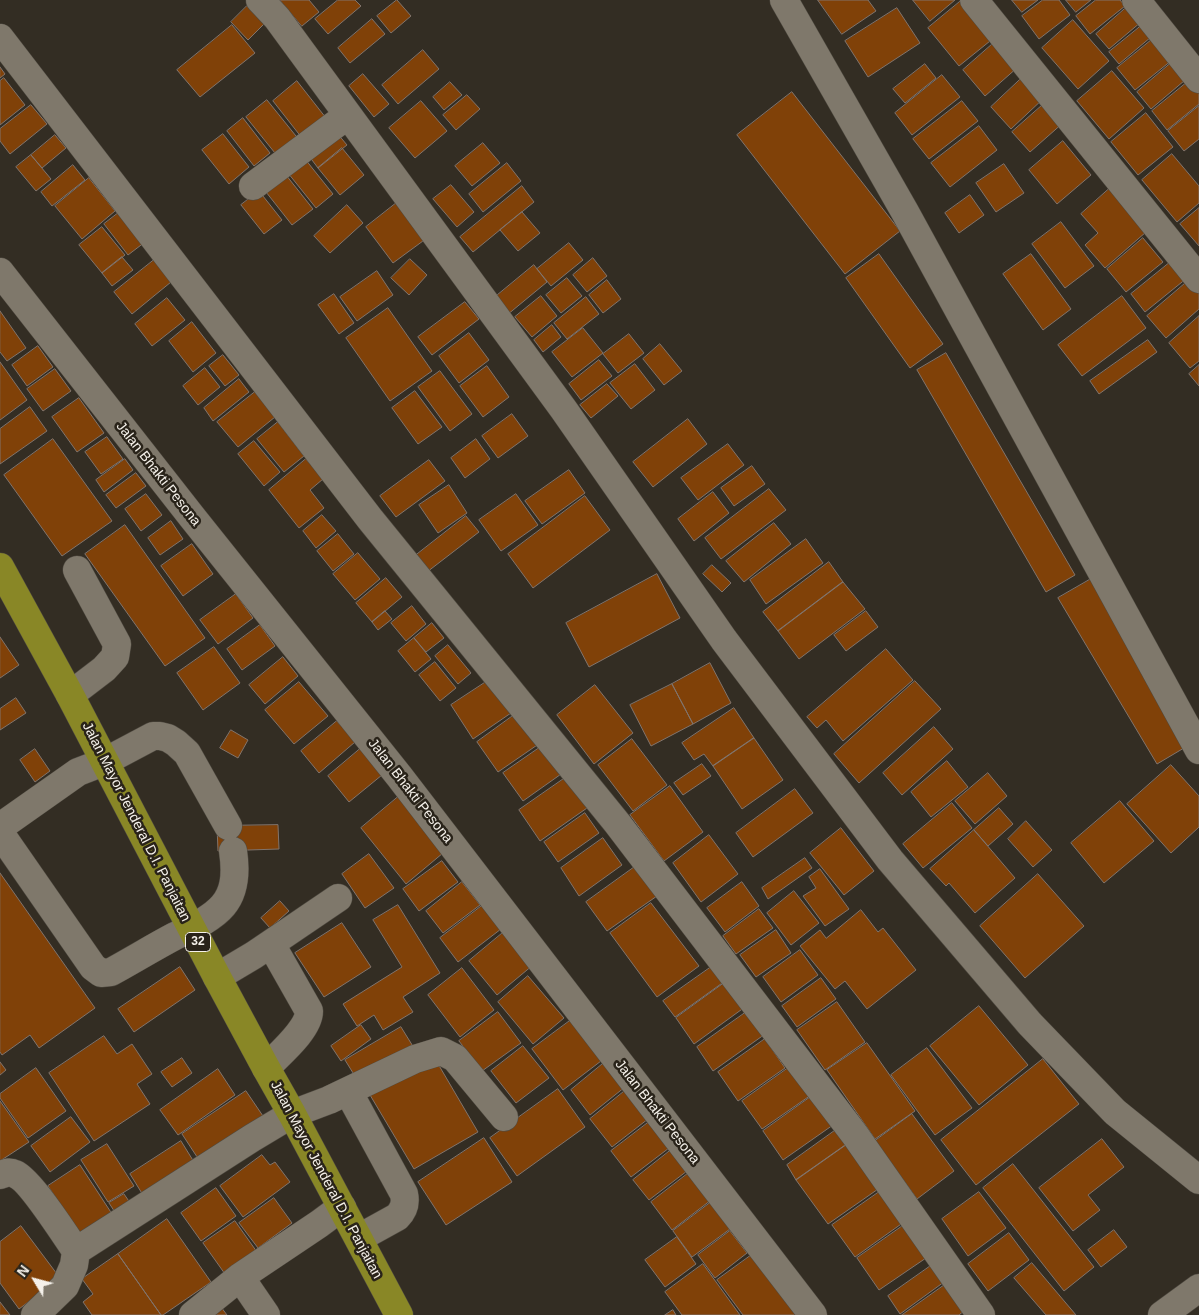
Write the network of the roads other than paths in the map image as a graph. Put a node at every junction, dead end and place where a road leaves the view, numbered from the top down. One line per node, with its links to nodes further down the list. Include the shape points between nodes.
1 (260, 0): 7 (street, via 278,18)
2 (784, 0): 14 (street, via 905,212)
3 (974, 0): 10 (street)
4 (1136, 0): 6 (street)
5 (0, 38): 38 (street, via 370,518 617,823 855,1135)
6 (1199, 79)
7 (348, 115): 8 (street); 27 (street, via 564,410 724,640 890,860 1036,1031 1115,1112)
8 (253, 186)
9 (0, 272): 37 (street, Jalan Bhakti Pesona, via 399,776)
10 (1199, 279)
11 (0, 567): 13 (highway, Jalan Mayor Jenderal D.I. Panjaitan / 32)
12 (77, 570): 13 (street, via 117,644 115,657)
13 (70, 695): 15 (highway, Jalan Mayor Jenderal D.I. Panjaitan / 32)
14 (1199, 750)
15 (104, 762): 16 (street, via 78,772); 19 (highway, Jalan Mayor Jenderal D.I. Panjaitan / 32); 19 (street, via 153,736 176,742 186,753 230,838 235,878 229,896 217,913)
16 (0, 827)
17 (0, 833): 19 (street, via 93,967 101,973 112,972)
18 (338, 898): 20 (street)
19 (191, 929): 21 (highway, Jalan Mayor Jenderal D.I. Panjaitan / 32)
20 (271, 944): 21 (street); 22 (street, via 309,1016 300,1032)
21 (217, 977): 22 (highway, Jalan Mayor Jenderal D.I. Panjaitan / 32)
22 (266, 1068): 24 (highway, Jalan Mayor Jenderal D.I. Panjaitan / 32)
23 (348, 1091): 24 (street); 25 (street, via 415,1059 441,1051 455,1058); 29 (street, via 404,1194 405,1202 397,1217)
24 (292, 1114): 28 (highway, Jalan Mayor Jenderal D.I. Panjaitan / 32); 30 (street)
25 (504, 1117)
26 (0, 1175): 30 (street, via 7,1172 17,1174 32,1189)
27 (1199, 1180)
28 (342, 1207): 29 (highway, Jalan Mayor Jenderal D.I. Panjaitan / 32); 31 (street)
29 (358, 1238): 36 (highway, Jalan Mayor Jenderal D.I. Panjaitan / 32)
30 (76, 1251): 33 (street, via 65,1286)
31 (240, 1277): 34 (street); 35 (street)
32 (1199, 1288): 39 (street)
33 (35, 1315)
34 (193, 1315)
35 (266, 1315)
36 (399, 1315)
37 (813, 1315)
38 (981, 1315)
39 (1162, 1315)

